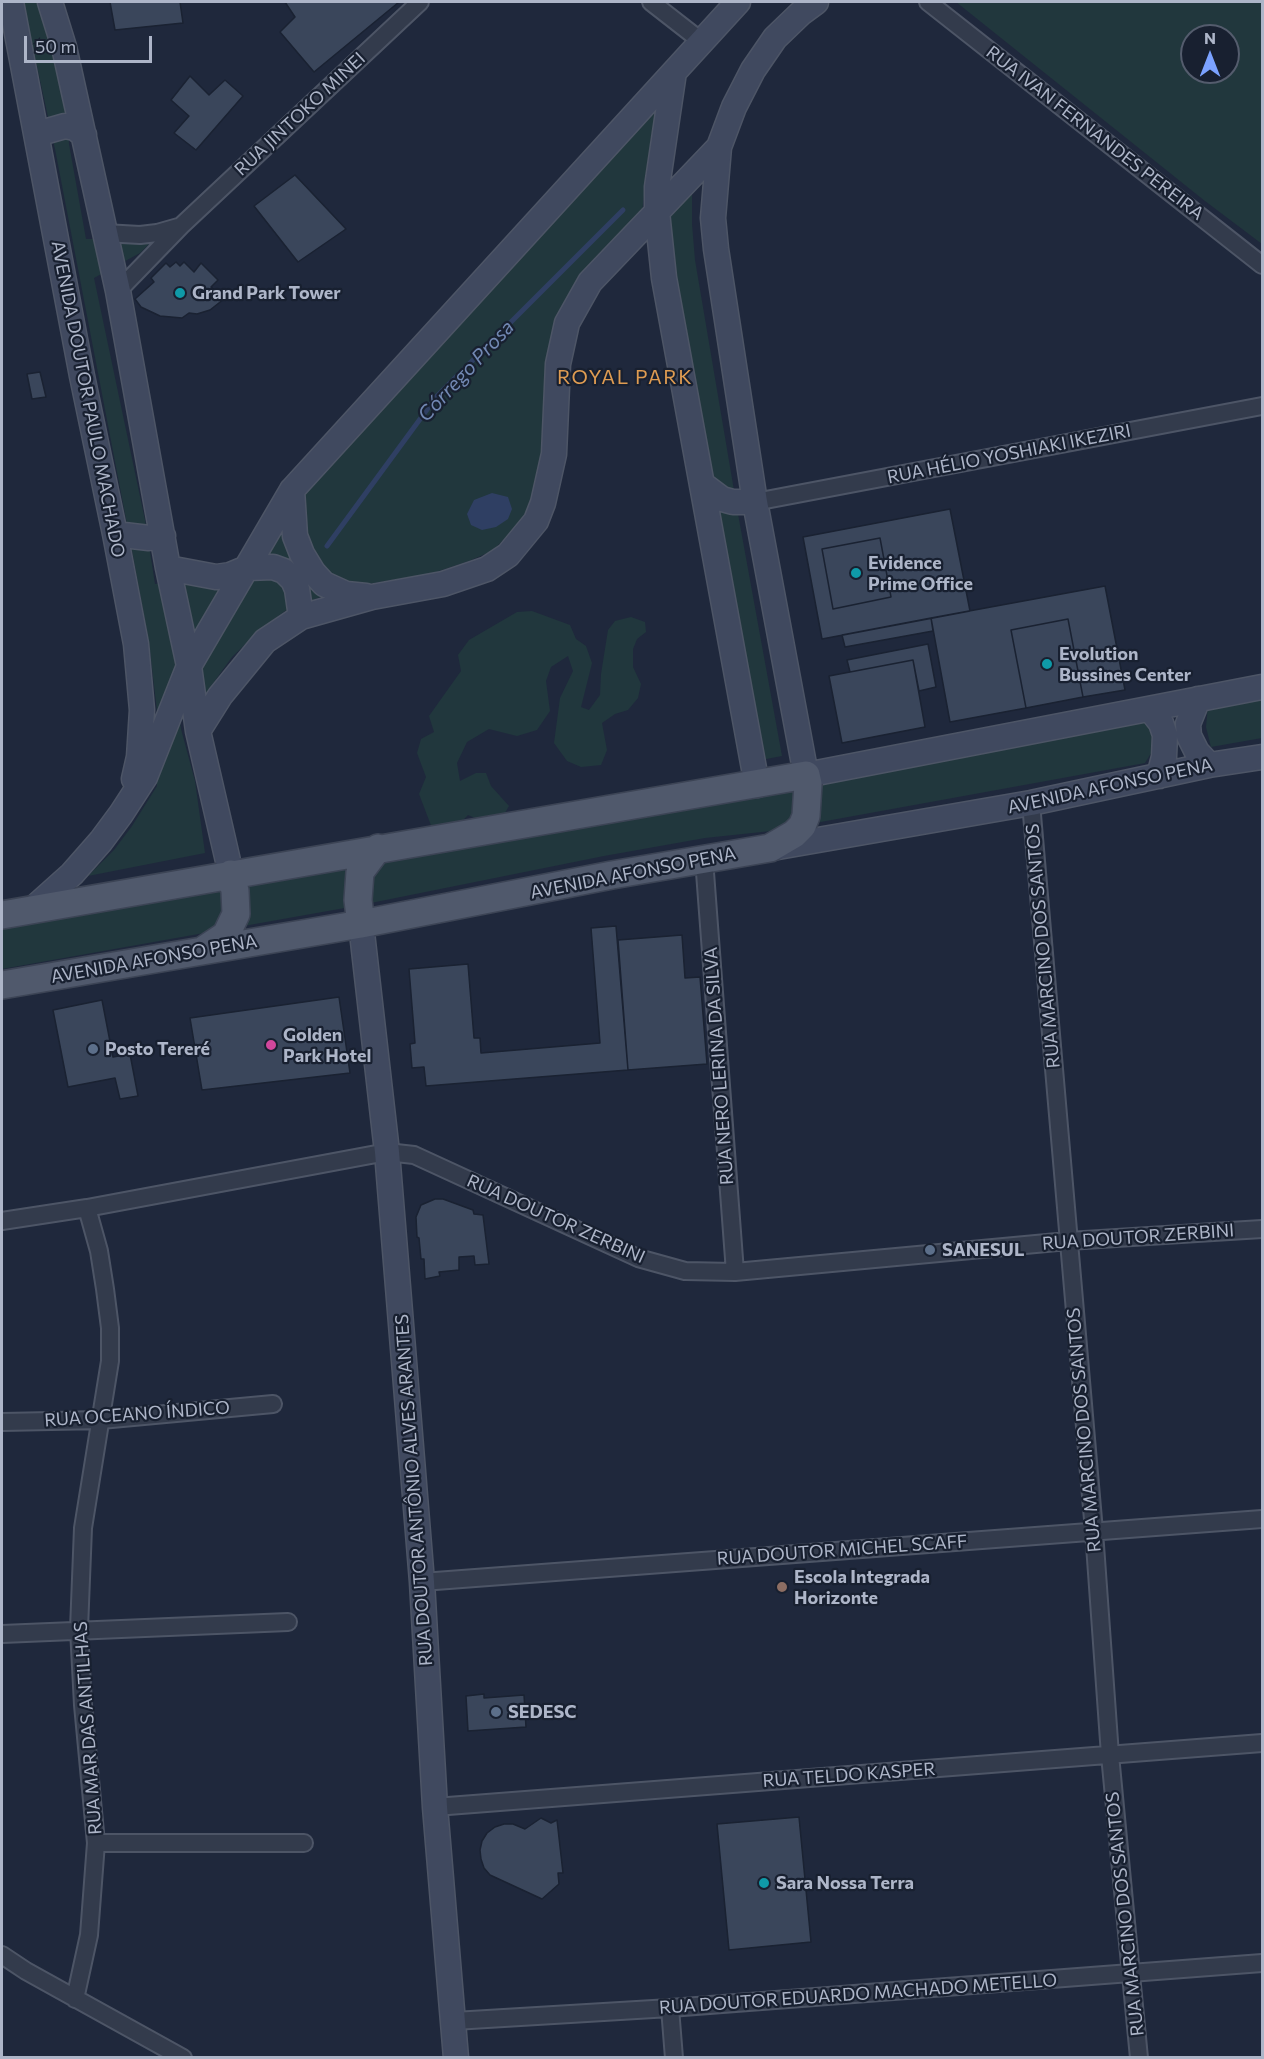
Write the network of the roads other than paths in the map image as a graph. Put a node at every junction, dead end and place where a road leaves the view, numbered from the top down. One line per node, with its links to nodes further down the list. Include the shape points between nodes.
1 (11, 2): 12 (main road, AVENIDA DOUTOR PAULO MACHADO)
2 (50, 2): 10 (main road)
3 (59, 2): 10 (street)
4 (420, 2): 16 (street, RUA JINTOKO MINEI)
5 (651, 2): 9 (street)
6 (738, 2): 9 (main road)
7 (816, 2): 14 (main road, via 775,38 753,70)
8 (928, 2): 18 (street, RUA IVAN FERNANDES PEREIRA)
9 (701, 41): 11 (main road)
10 (64, 47): 13 (main road)
11 (674, 72): 15 (main road); 22 (main road)
12 (37, 134): 13 (main road, via 65,126); 24 (main road, AVENIDA DOUTOR PAULO MACHADO)
13 (84, 135): 17 (main road)
14 (719, 147): 15 (main road); 23 (main road, via 713,218 716,249)
15 (657, 212): 21 (main road, via 664,278); 28 (main road, via 590,282 567,324 558,364 554,454 536,521 508,555 487,569 443,584)
16 (181, 226): 17 (street, RUA JINTOKO MINEI, via 140,236); 19 (street, RUA JINTOKO MINEI)
17 (104, 233): 19 (main road)
18 (1263, 265)
19 (118, 291): 25 (main road)
20 (1263, 406): 23 (street, RUA HÉLIO YOSHIAKI IKEZIRI)
21 (702, 484): 23 (main road, via 722,499); 39 (main road)
22 (292, 490): 27 (main road); 28 (main road, via 295,536 313,572 324,584 346,594)
23 (755, 501): 37 (main road)
24 (115, 534): 25 (main road); 40 (main road, AVENIDA DOUTOR PAULO MACHADO, via 136,644 142,710 139,757)
25 (163, 536): 26 (main road)
26 (168, 568): 27 (main road, via 216,577); 30 (main road)
27 (247, 568): 29 (main road, via 273,567 284,571 297,589); 30 (main road)
28 (372, 597): 29 (main road)
29 (301, 616): 34 (main road, via 265,641 220,696)
30 (189, 666): 34 (main road); 40 (main road, via 145,777)
31 (1263, 687): 32 (main road)
32 (1198, 699): 33 (main road); 36 (main road, via 1188,724 1189,736)
33 (1150, 709): 37 (main road); 38 (main road, via 1165,735)
34 (198, 731): 45 (main road)
35 (1263, 757): 36 (main road, AVENIDA AFONSO PENA)
36 (1209, 765): 38 (main road, AVENIDA AFONSO PENA)
37 (806, 775): 39 (main road); 43 (main road, via 806,816 802,826)
38 (1159, 776): 41 (main road, AVENIDA AFONSO PENA)
39 (757, 785): 42 (main road)
40 (130, 799): 46 (main road, via 79,866)
41 (1031, 803): 43 (main road, AVENIDA AFONSO PENA); 56 (street, RUA MARCINO DOS SANTOS)
42 (378, 849): 45 (main road); 48 (main road, via 360,872)
43 (770, 849): 44 (main road, AVENIDA AFONSO PENA)
44 (704, 859): 48 (main road, AVENIDA AFONSO PENA); 57 (street, RUA NERO LERINA DA SILVA)
45 (231, 874): 46 (main road); 50 (main road, via 236,914 226,934)
46 (34, 908): 47 (main road); 49 (main road)
47 (2, 915)
48 (361, 924): 50 (main road, AVENIDA AFONSO PENA); 52 (main road, RUA DOUTOR ANTÔNIO ALVES ARANTES)
49 (2, 929)
50 (204, 950): 51 (main road, AVENIDA AFONSO PENA)
51 (2, 985)
52 (387, 1152): 53 (street, RUA DOUTOR ZERBINI); 57 (street, RUA DOUTOR ZERBINI, via 414,1155 638,1258 685,1271); 63 (main road, RUA DOUTOR ANTÔNIO ALVES ARANTES)
53 (87, 1208): 54 (street, RUA DOUTOR ZERBINI); 59 (street, RUA MAR DAS ANTILHAS, via 99,1251 110,1328 110,1361)
54 (2, 1221)
55 (1263, 1229): 56 (street, RUA DOUTOR ZERBINI)
56 (1068, 1241): 57 (street, RUA DOUTOR ZERBINI); 62 (street, RUA MARCINO DOS SANTOS)
57 (735, 1272)
58 (273, 1404): 59 (street, RUA OCEANO ÍNDICO)
59 (101, 1420): 60 (street, RUA OCEANO ÍNDICO); 65 (street, RUA MAR DAS ANTILHAS, via 83,1528)
60 (2, 1422)
61 (1263, 1519): 62 (street, RUA DOUTOR MICHEL SCAFF)
62 (1094, 1531): 63 (street, RUA DOUTOR MICHEL SCAFF); 68 (street, RUA MARCINO DOS SANTOS)
63 (422, 1582): 69 (main road, RUA DOUTOR ANTÔNIO ALVES ARANTES)
64 (288, 1622): 65 (street)
65 (79, 1629): 66 (street); 70 (street, RUA MAR DAS ANTILHAS)
66 (2, 1634)
67 (1263, 1743): 68 (street, RUA TELDO KASPER)
68 (1110, 1755): 69 (street, RUA TELDO KASPER); 74 (street, RUA MARCINO DOS SANTOS)
69 (435, 1807): 77 (main road, RUA DOUTOR ANTÔNIO ALVES ARANTES)
70 (96, 1843): 71 (street); 75 (street, RUA MAR DAS ANTILHAS, via 89,1935)
71 (304, 1843)
72 (2, 1955): 75 (street)
73 (1263, 1963): 74 (street, RUA DOUTOR EDUARDO MACHADO METELLO)
74 (1131, 1973): 76 (street, RUA DOUTOR EDUARDO MACHADO METELLO); 81 (street, RUA MARCINO DOS SANTOS)
75 (75, 1999): 78 (street)
76 (670, 2008): 77 (street, RUA DOUTOR EDUARDO MACHADO METELLO); 80 (street)
77 (454, 2020): 79 (main road, RUA DOUTOR ANTÔNIO ALVES ARANTES)
78 (183, 2058)
79 (456, 2058)
80 (674, 2058)
81 (1139, 2058)

